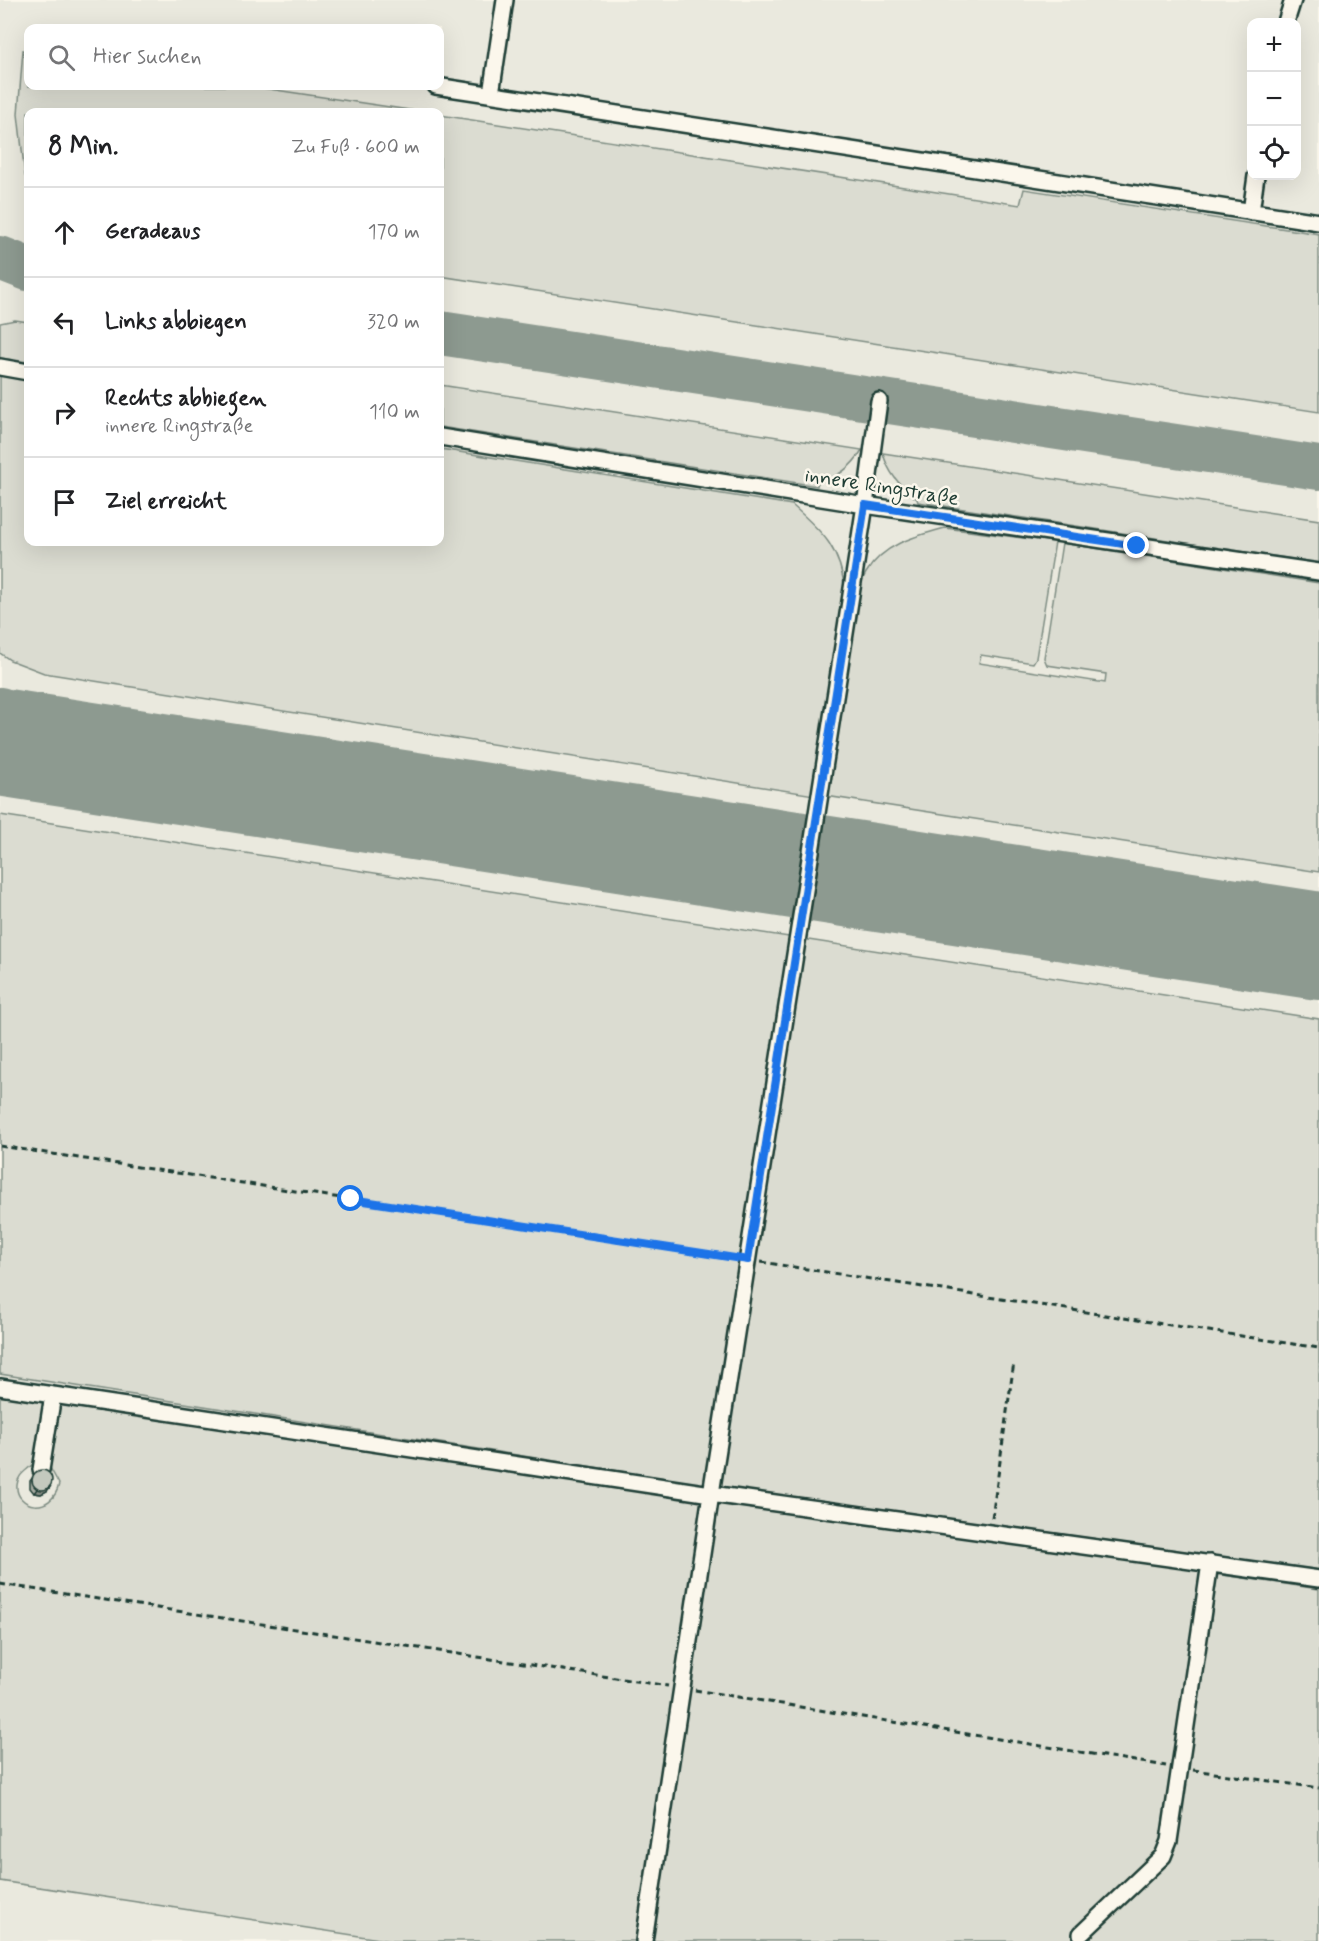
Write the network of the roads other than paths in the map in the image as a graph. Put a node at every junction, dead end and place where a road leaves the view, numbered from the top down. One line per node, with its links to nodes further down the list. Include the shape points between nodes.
1 (505, 0): 5 (lane)
2 (1293, 0): 3 (lane)
3 (1287, 18)
4 (444, 87): 5 (lane)
5 (491, 94): 7 (lane)
6 (1255, 180): 7 (lane)
7 (1251, 212): 8 (lane)
8 (1319, 222)
9 (0, 367): 10 (lane)
10 (24, 371)
11 (879, 400): 13 (lane)
12 (444, 438): 13 (lane, innere Ringstraße)
13 (865, 505): 14 (lane, innere Ringstraße); 18 (lane)
14 (1319, 572)
15 (0, 1387): 16 (lane)
16 (53, 1395): 17 (lane); 18 (lane)
17 (41, 1470)
18 (711, 1494): 19 (lane); 22 (lane)
19 (1210, 1563): 20 (lane); 21 (lane, via 1169,1841 1163,1856)
20 (1319, 1579)
21 (1080, 1934)
22 (644, 1941)

